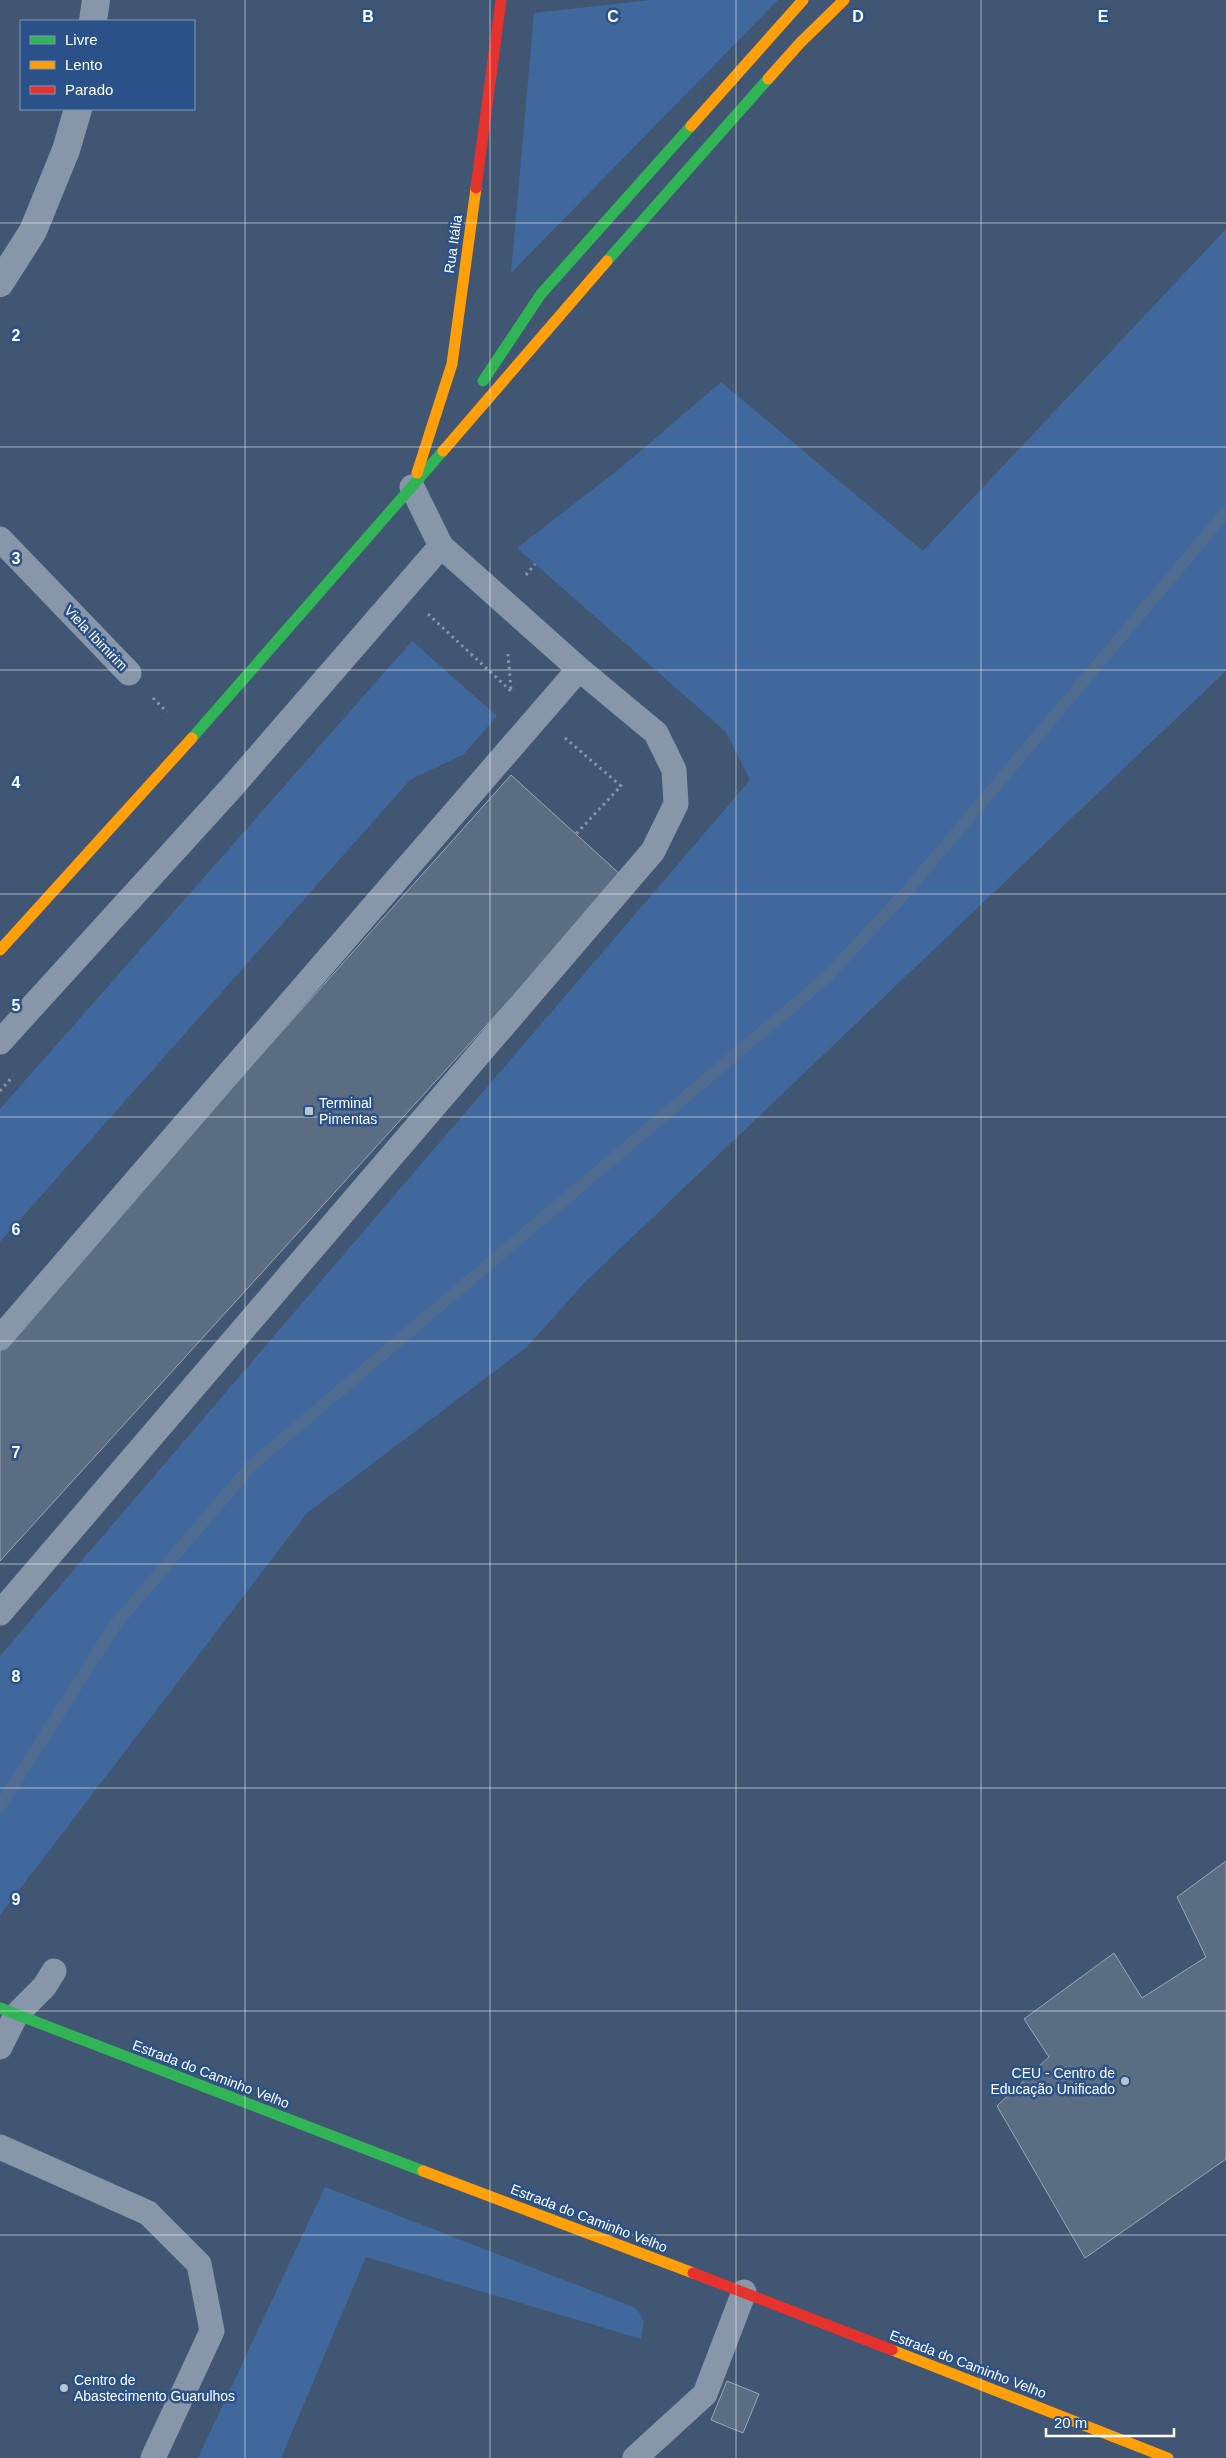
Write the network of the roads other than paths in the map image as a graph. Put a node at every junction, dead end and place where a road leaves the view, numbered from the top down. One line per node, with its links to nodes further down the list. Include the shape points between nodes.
1 (96, 0): 5 (street)
2 (501, 0): 10 (main road, Rua Itália, via 452,364)
3 (803, 0): 8 (main road, via 541,294)
4 (844, 0): 10 (main road, via 800,42)
5 (93, 20)
6 (78, 110): 7 (street, via 66,150 33,231)
7 (0, 283)
8 (477, 390)
9 (466, 406): 10 (main road)
10 (412, 487): 12 (lane); 15 (main road, via 192,738)
11 (0, 539): 14 (lane, Viela Ibimirim)
12 (441, 546): 13 (lane); 16 (lane, via 232,787)
13 (579, 669): 17 (lane); 18 (lane, via 656,733 674,770 676,804 653,851)
14 (129, 673)
15 (0, 950)
16 (0, 1042)
17 (0, 1338)
18 (0, 1613)
19 (54, 1972): 20 (lane, via 44,1987)
20 (8, 2011): 21 (lane); 23 (main road, Estrada do Caminho Velho)
21 (0, 2047)
22 (0, 2147): 24 (lane, via 148,2213 199,2264 212,2331)
23 (744, 2292): 25 (lane, via 705,2394); 26 (main road, Estrada do Caminho Velho)
24 (153, 2458)
25 (635, 2458)
26 (1168, 2458)

